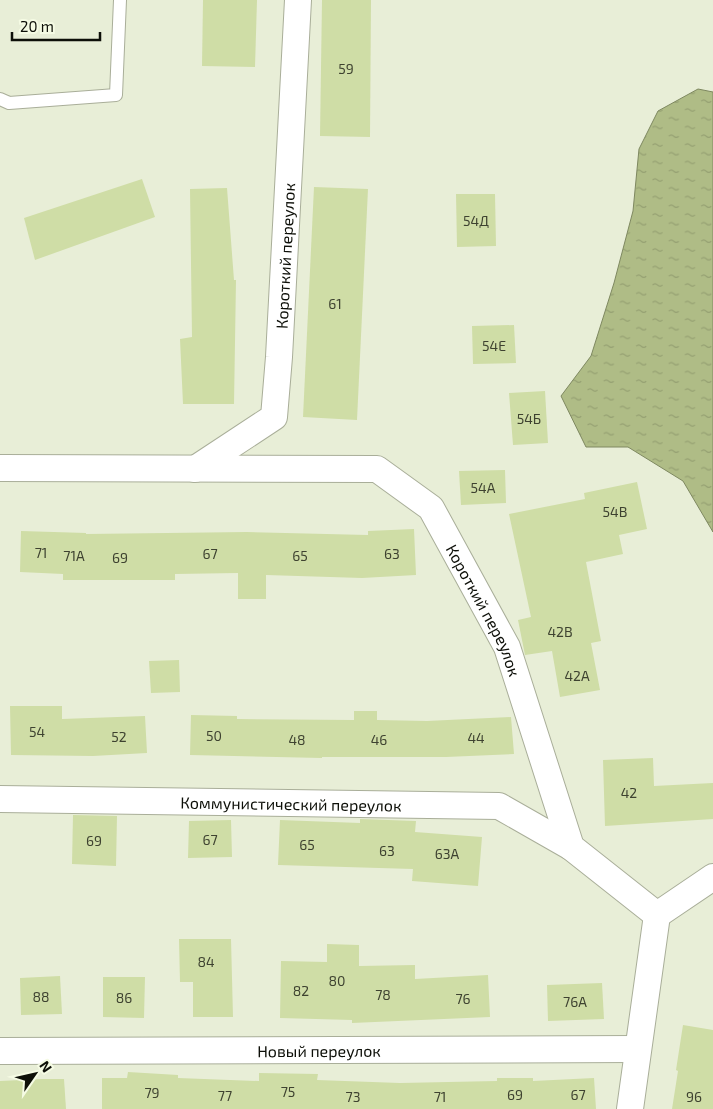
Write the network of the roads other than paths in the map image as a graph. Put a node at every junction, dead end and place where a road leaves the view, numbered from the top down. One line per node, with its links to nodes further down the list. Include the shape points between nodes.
1 (120, 0): 3 (lane, via 116,95 9,103)
2 (298, 0): 5 (street, Короткий переулок, via 274,417)
3 (0, 99)
4 (0, 468): 5 (street, Короткий переулок)
5 (195, 469): 7 (street, Короткий переулок, via 377,469 431,508 507,647)
6 (0, 799): 7 (street, Коммунистический переулок, via 499,806)
7 (571, 846): 9 (street)
8 (713, 877): 9 (street)
9 (657, 915): 10 (street)
10 (638, 1049): 11 (street, Новый переулок); 12 (street)
11 (0, 1051)
12 (630, 1109)

